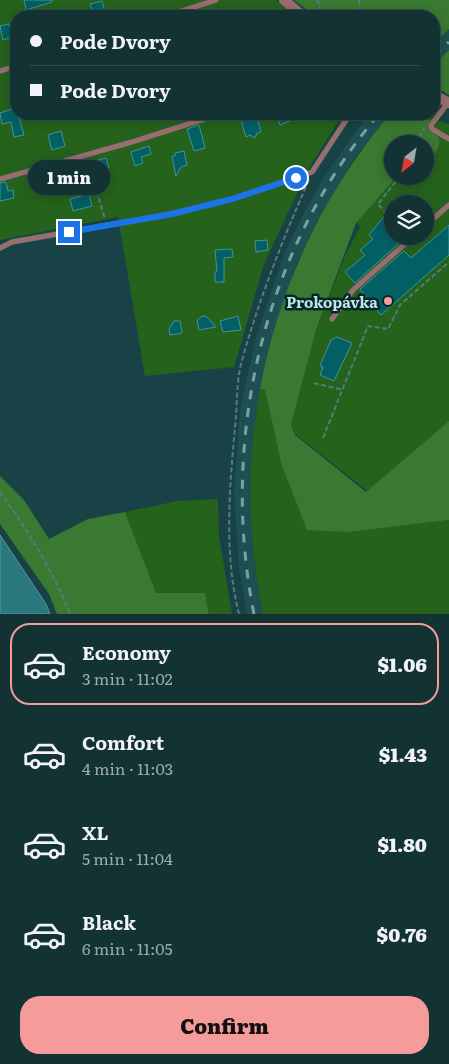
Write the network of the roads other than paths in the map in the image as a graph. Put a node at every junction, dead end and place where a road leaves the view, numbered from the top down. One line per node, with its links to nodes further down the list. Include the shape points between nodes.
1 (216, 0): 3 (lane)
2 (284, 0): 4 (street)
3 (185, 10)
4 (296, 10)
5 (448, 102): 6 (lane)
6 (440, 113)
7 (200, 120): 11 (lane)
8 (346, 120): 15 (lane, via 312,172 232,199 172,214 12,242)
9 (435, 120): 10 (lane, via 432,128)
10 (449, 139)
11 (0, 178)
12 (449, 205): 13 (lane)
13 (434, 218)
14 (404, 245): 16 (lane, via 353,290)
15 (0, 248)
16 (332, 319)

